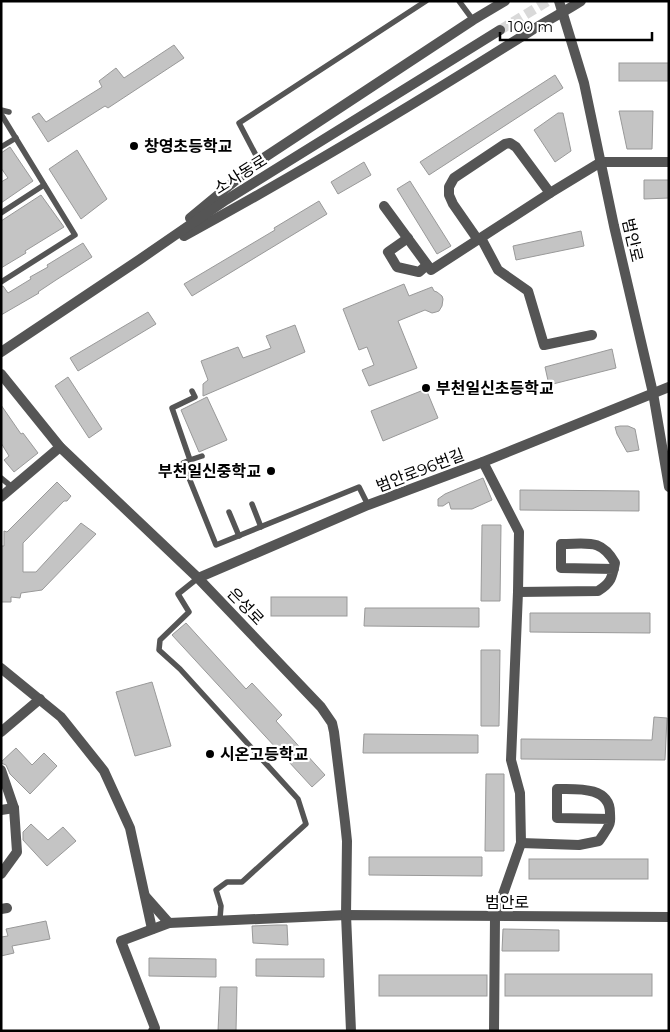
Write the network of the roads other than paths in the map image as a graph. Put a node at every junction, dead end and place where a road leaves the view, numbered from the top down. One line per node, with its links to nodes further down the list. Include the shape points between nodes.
1 (426, 1): 14 (lane, via 239,123)
2 (459, 1): 7 (lane)
3 (505, 1): 7 (street)
4 (559, 1): 6 (street, 범안로)
5 (581, 1): 6 (street)
6 (563, 13): 15 (street, 범안로, via 584,83); 23 (street, via 248,202)
7 (473, 20): 14 (street)
8 (500, 30): 23 (street, 소사동로, via 226,200)
9 (1, 110): 10 (lane)
10 (9, 112)
11 (1, 114): 12 (lane)
12 (16, 138): 13 (lane); 17 (lane)
13 (1, 147)
14 (259, 161): 23 (street)
15 (601, 162): 16 (street); 18 (street); 31 (street, 범안로)
16 (669, 162)
17 (44, 185): 20 (lane); 25 (lane, via 75,235)
18 (550, 193): 22 (street); 22 (street, via 516,147 505,144 454,178 449,187 453,204)
19 (384, 206): 21 (street)
20 (1, 213)
21 (408, 238): 24 (street); 24 (street, via 388,252 397,267 419,272)
22 (479, 239): 24 (street, via 431,270); 26 (street, via 498,270 528,291 544,345)
23 (140, 260): 27 (street, 소사동로)
24 (427, 265)
25 (1, 282)
26 (592, 334)
27 (1, 352)
28 (1, 374): 32 (street, 은성로)
29 (669, 387): 31 (street, 범안로96번길)
30 (192, 391): 34 (lane, via 195,397 172,408)
31 (653, 393): 35 (street, 범안로96번길); 37 (street, 범안로)
32 (60, 447): 38 (street); 46 (street, 은성로)
33 (202, 456): 34 (lane)
34 (190, 460): 44 (lane, via 183,463 216,545)
35 (483, 462): 41 (street, 범안로96번길); 47 (street, via 519,532)
36 (1, 478): 38 (lane)
37 (669, 487)
38 (12, 488): 39 (street)
39 (1, 497)
40 (252, 504): 43 (lane)
41 (368, 505): 43 (lane, via 359,487); 46 (street, 범안로96번길)
42 (229, 512): 44 (lane)
43 (261, 527): 44 (lane)
44 (239, 536)
45 (614, 569): 45 (street, via 616,563 601,545 561,544 561,568); 47 (street, via 608,585 598,591)
46 (198, 578): 58 (street, 은성로, via 332,722 345,822); 61 (lane, via 178,594 189,612 160,640 160,650 298,799 306,824 242,882 227,882 216,890)
47 (518, 592): 55 (street, via 511,760 520,794)
48 (1, 668): 49 (street)
49 (40, 699): 50 (street); 57 (street, via 61,717 104,771 130,828)
50 (1, 732)
51 (1, 770): 52 (street)
52 (14, 808): 53 (street); 56 (street, via 17,852)
53 (1, 810)
54 (610, 820): 54 (street, via 610,806 601,794 588,790 557,789 557,818); 55 (street, via 599,841 579,845)
55 (521, 843): 59 (street)
56 (1, 874)
57 (146, 896): 62 (street); 63 (street)
58 (346, 915): 59 (street, 범안로); 61 (street); 65 (street, 은성로)
59 (494, 916): 60 (street, 범안로); 66 (street)
60 (669, 917)
61 (221, 920): 62 (street)
62 (169, 923): 63 (street)
63 (152, 929): 64 (street, via 122,941 155,1028)
64 (153, 1031)
65 (351, 1031)
66 (494, 1031)

